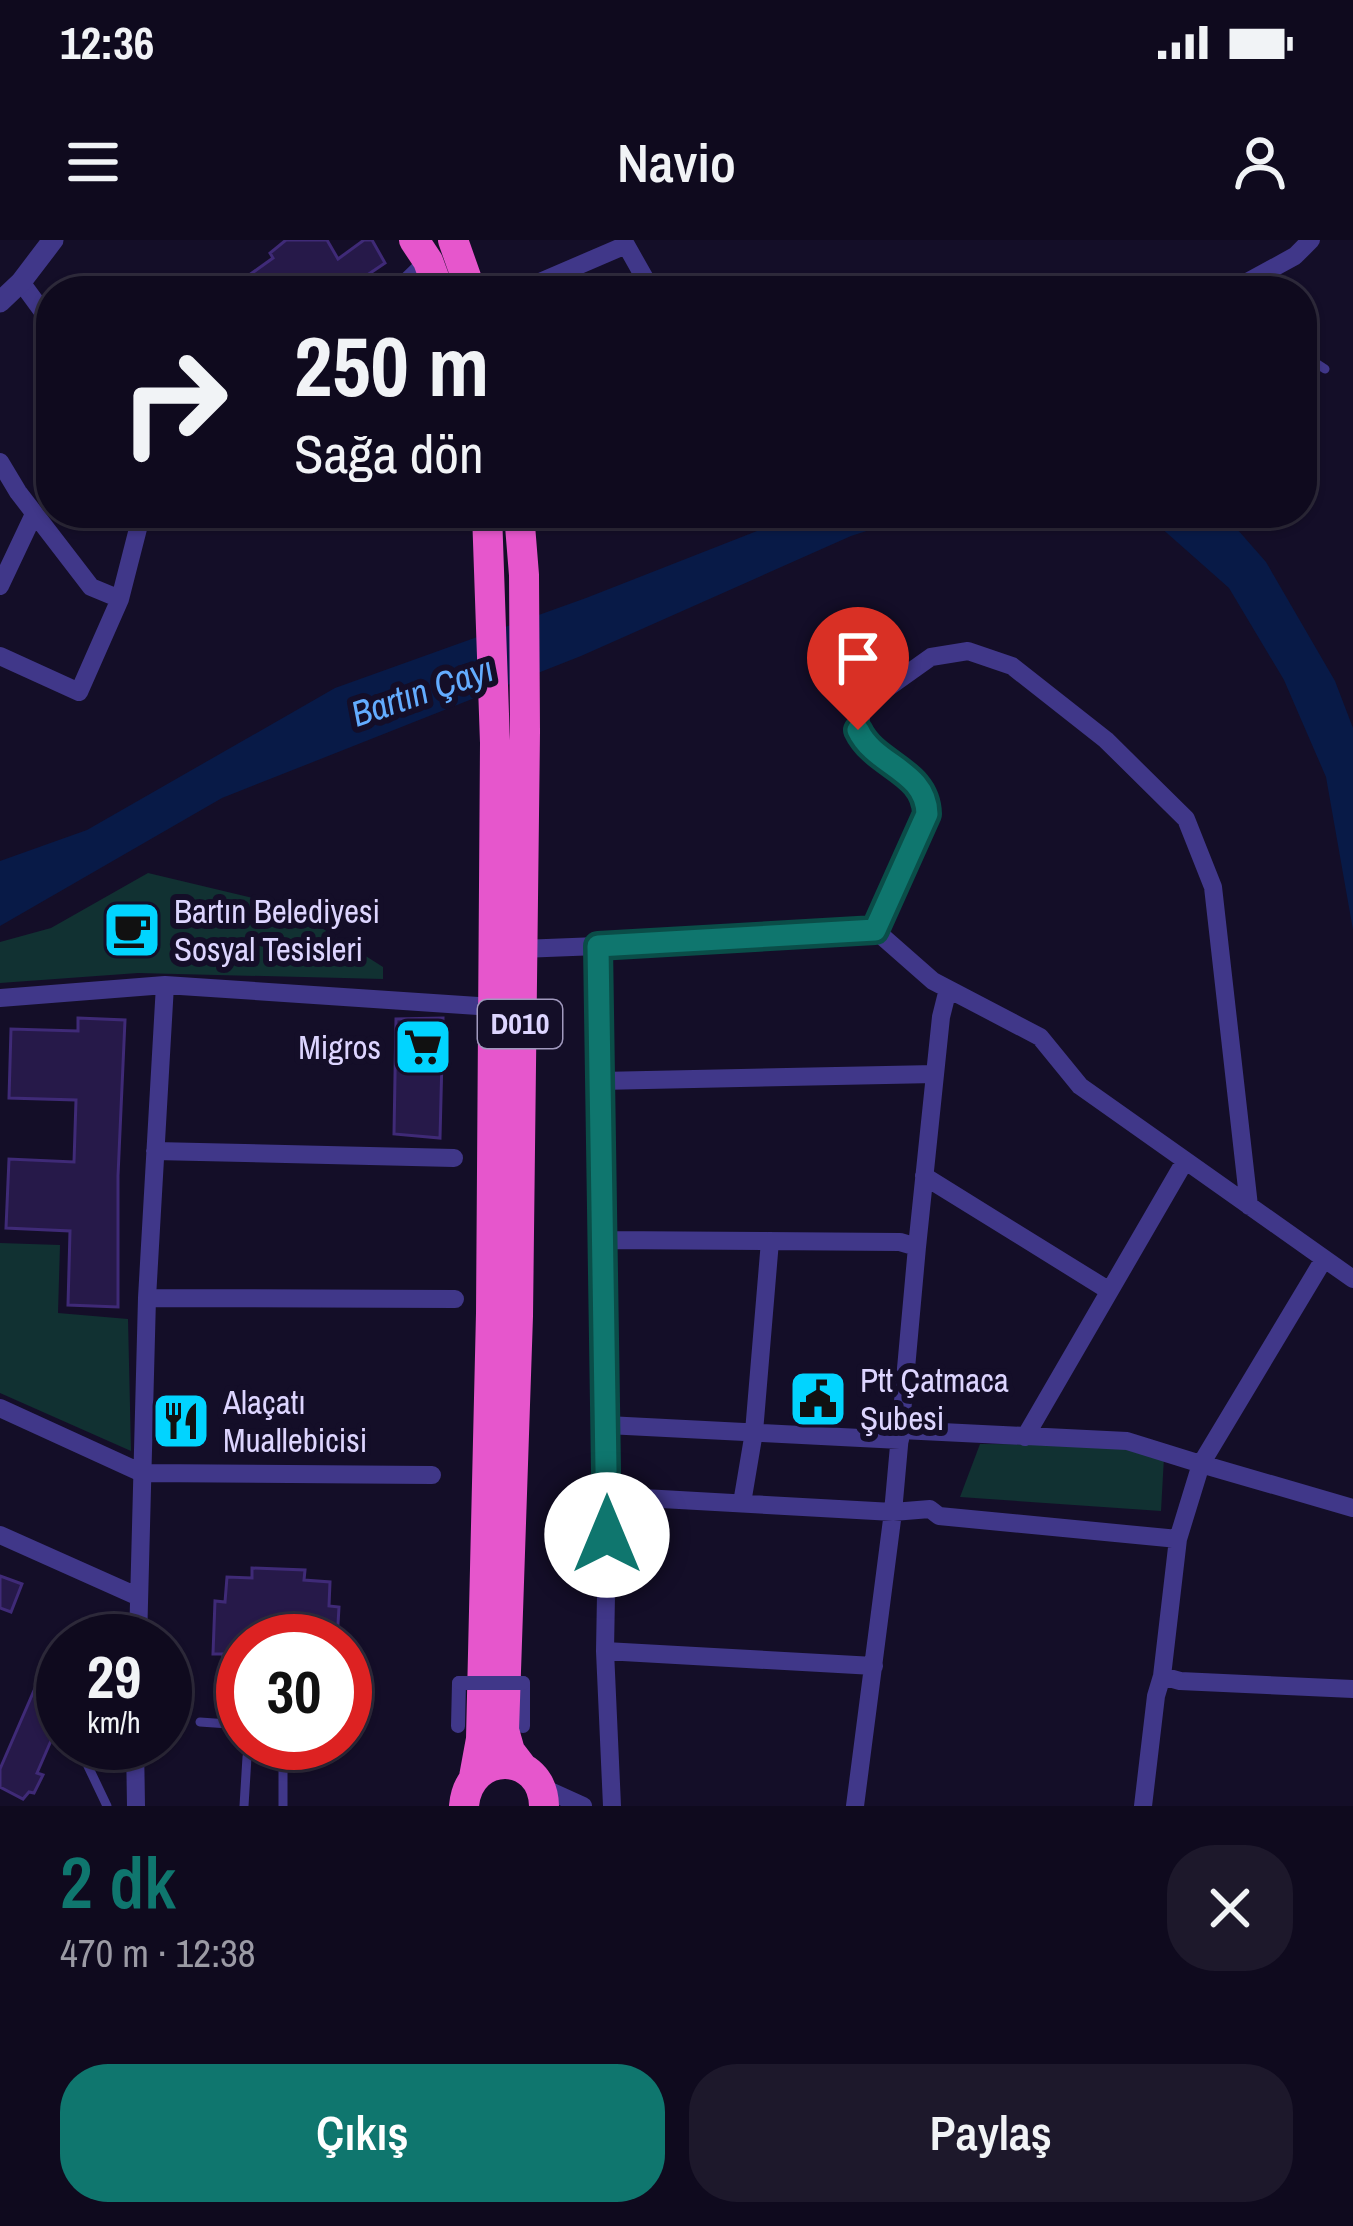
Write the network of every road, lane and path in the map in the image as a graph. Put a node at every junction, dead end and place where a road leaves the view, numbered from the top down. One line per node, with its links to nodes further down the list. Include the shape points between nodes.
1 (53, 240): 10 (street)
2 (453, 240): 6 (highway)
3 (1311, 240): 9 (street)
4 (421, 250): 5 (street)
5 (406, 276)
6 (466, 276)
7 (554, 276): 8 (street, via 626,245)
8 (644, 276)
9 (1258, 276)
10 (21, 282): 11 (street); 12 (street)
11 (0, 302)
12 (36, 302)
13 (1317, 364): 14 (lane)
14 (1325, 369)
15 (0, 462): 16 (street)
16 (34, 514): 17 (street); 22 (street)
17 (36, 517)
18 (45, 528): 23 (street, via 91,587)
19 (138, 528): 23 (street)
20 (488, 528): 31 (highway, D010)
21 (521, 528): 27 (highway, D010)
22 (0, 586)
23 (120, 599): 24 (street, via 79,692)
24 (0, 656)
25 (875, 930): 26 (street); 29 (street); 38 (street, via 927,814 926,796 864,744 862,712 931,657 968,651 1012,666 1106,740 1186,819 1213,887)
26 (598, 946): 27 (street); 33 (street)
27 (521, 949): 47 (highway, D010)
28 (165, 985): 30 (street); 31 (street); 34 (street)
29 (947, 988): 32 (street); 36 (street, via 1040,1037 1080,1086)
30 (0, 998)
31 (494, 1007): 47 (highway, D010)
32 (935, 1074): 33 (street); 37 (street)
33 (600, 1081): 39 (street)
34 (155, 1151): 35 (street); 45 (street)
35 (454, 1158)
36 (1185, 1161): 38 (street); 44 (street)
37 (925, 1176): 41 (street); 44 (street)
38 (1249, 1206): 42 (street)
39 (603, 1240): 40 (street); 49 (street)
40 (770, 1241): 41 (street); 50 (street)
41 (917, 1247): 51 (street)
42 (1324, 1259): 43 (street); 53 (street)
43 (1353, 1279)
44 (1108, 1290): 52 (street)
45 (147, 1298): 46 (street); 54 (street)
46 (455, 1299)
47 (504, 1314): 75 (highway, via 504,1730); 76 (highway, via 481,1739)
48 (0, 1408): 54 (street)
49 (607, 1425): 50 (street); 56 (street)
50 (754, 1432): 51 (street); 57 (street)
51 (900, 1435): 52 (street); 59 (street)
52 (1025, 1437): 53 (street, via 1127,1441)
53 (1201, 1463): 58 (street); 61 (street)
54 (142, 1473): 55 (street); 62 (street)
55 (432, 1475)
56 (608, 1496): 57 (street); 64 (street)
57 (742, 1503): 59 (street)
58 (1353, 1508)
59 (893, 1512): 61 (street, via 930,1509); 65 (street)
60 (0, 1535): 62 (street)
61 (1178, 1539): 66 (street)
62 (139, 1597): 63 (street)
63 (139, 1614)
64 (605, 1652): 65 (street); 83 (street)
65 (874, 1666): 84 (street)
66 (1162, 1676): 67 (street); 85 (street)
67 (1353, 1690)
68 (200, 1723): 69 (lane)
69 (216, 1724)
70 (458, 1726): 71 (street, bridge, via 459,1683 523,1683)
71 (523, 1726)
72 (89, 1770): 78 (lane)
73 (246, 1770): 80 (lane)
74 (283, 1770): 81 (lane)
75 (536, 1787): 76 (highway, via 496,1764); 82 (street)
76 (464, 1795)
77 (135, 1796): 79 (street)
78 (107, 1806)
79 (122, 1806)
80 (244, 1806)
81 (283, 1806)
82 (583, 1806)
83 (612, 1806)
84 (855, 1806)
85 (1143, 1806)

